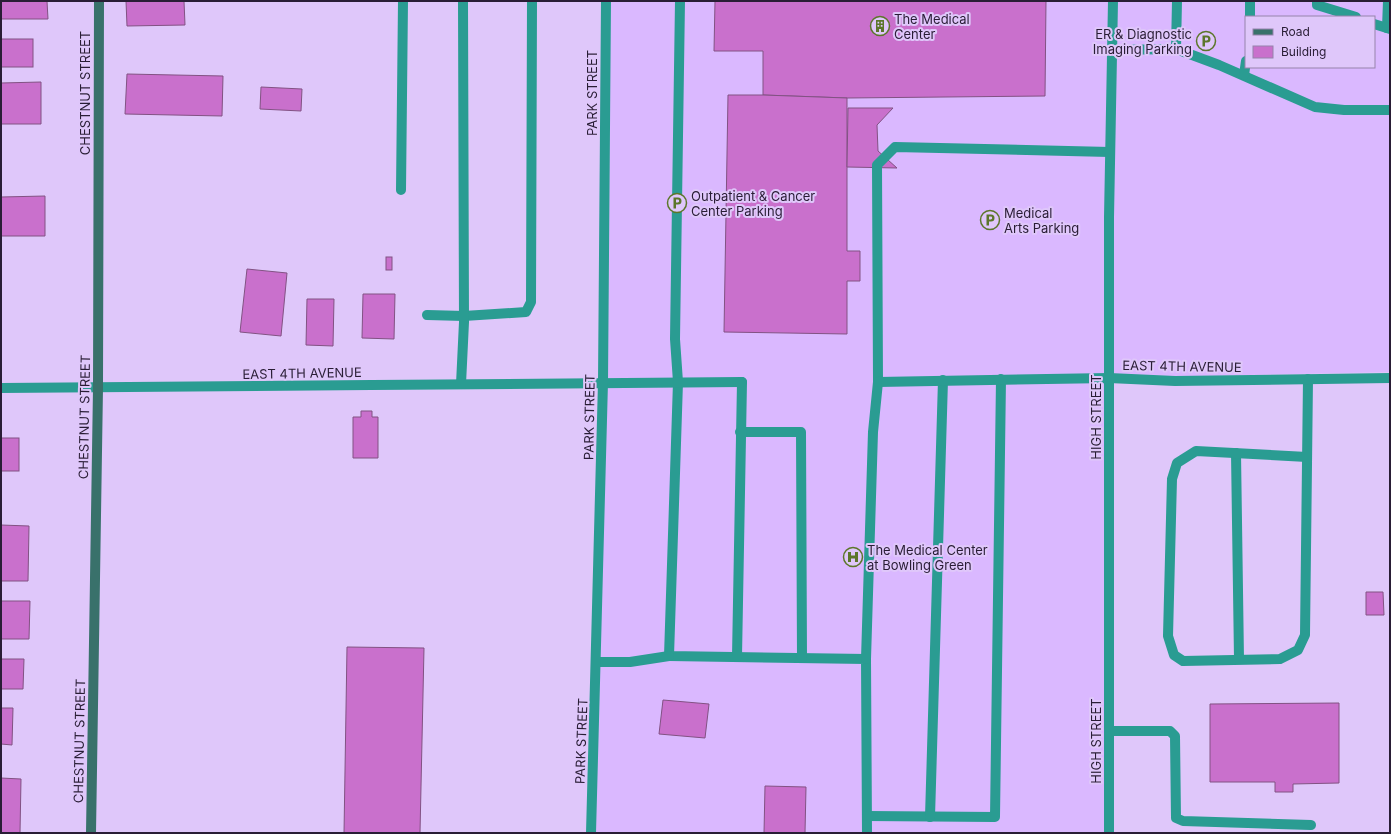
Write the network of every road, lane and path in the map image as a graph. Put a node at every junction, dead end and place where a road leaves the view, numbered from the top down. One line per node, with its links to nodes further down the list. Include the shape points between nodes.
1 (98, 1): 35 (street, CHESTNUT STREET)
2 (403, 1): 22 (street)
3 (463, 1): 24 (street)
4 (532, 1): 24 (street, via 531,302 526,312)
5 (606, 1): 30 (street, PARK STREET)
6 (680, 1): 31 (street, via 675,339)
7 (1113, 1): 17 (street, HIGH STREET)
8 (1177, 1): 16 (street)
9 (1250, 1): 12 (street)
10 (1317, 1): 13 (street, via 1317,5)
11 (1388, 1): 15 (street)
12 (1250, 16)
13 (1353, 16)
14 (1375, 24): 15 (street)
15 (1388, 29)
16 (1176, 49): 17 (street); 19 (street)
17 (1112, 50): 21 (street, HIGH STREET)
18 (1245, 68): 19 (street)
19 (1244, 75): 20 (street, via 1315,107)
20 (1390, 110)
21 (1110, 152): 25 (street, HIGH STREET); 32 (street, via 895,147 877,165)
22 (401, 190)
23 (426, 316): 24 (street)
24 (464, 316): 33 (street)
25 (1109, 378): 27 (street, EAST 4TH AVENUE); 28 (street, EAST 4TH AVENUE, via 1175,381); 45 (street, HIGH STREET)
26 (1390, 378): 28 (street, EAST 4TH AVENUE)
27 (1001, 379): 29 (street, EAST 4TH AVENUE); 47 (street, via 996,817)
28 (1308, 379): 38 (street)
29 (943, 380): 32 (street, EAST 4TH AVENUE); 47 (street)
30 (603, 382): 31 (street, EAST 4TH AVENUE); 33 (street, EAST 4TH AVENUE); 44 (street, PARK STREET)
31 (678, 382): 36 (street, EAST 4TH AVENUE, via 742,382); 39 (street)
32 (878, 382): 42 (street, via 873,432)
33 (461, 384): 35 (street, EAST 4TH AVENUE)
34 (1, 388): 35 (street, EAST 4TH AVENUE)
35 (98, 388): 49 (street, CHESTNUT STREET)
36 (740, 432): 40 (street); 41 (street, via 801,432)
37 (1236, 453): 38 (street); 43 (street); 43 (street, via 1196,451 1177,463 1172,479 1168,636 1174,655 1183,661)
38 (1307, 457): 43 (street, via 1305,636 1298,650 1280,659)
39 (669, 656): 40 (street); 44 (street, via 630,662)
40 (737, 657): 41 (street)
41 (802, 658): 42 (street)
42 (866, 659): 46 (street)
43 (1239, 659)
44 (596, 662): 50 (street, PARK STREET)
45 (1109, 731): 48 (street, via 1170,731 1175,736 1176,818 1183,821); 52 (street, HIGH STREET)
46 (867, 816): 47 (street); 51 (street)
47 (930, 817)
48 (1311, 825)
49 (91, 833)
50 (591, 833)
51 (867, 833)
52 (1109, 833)

